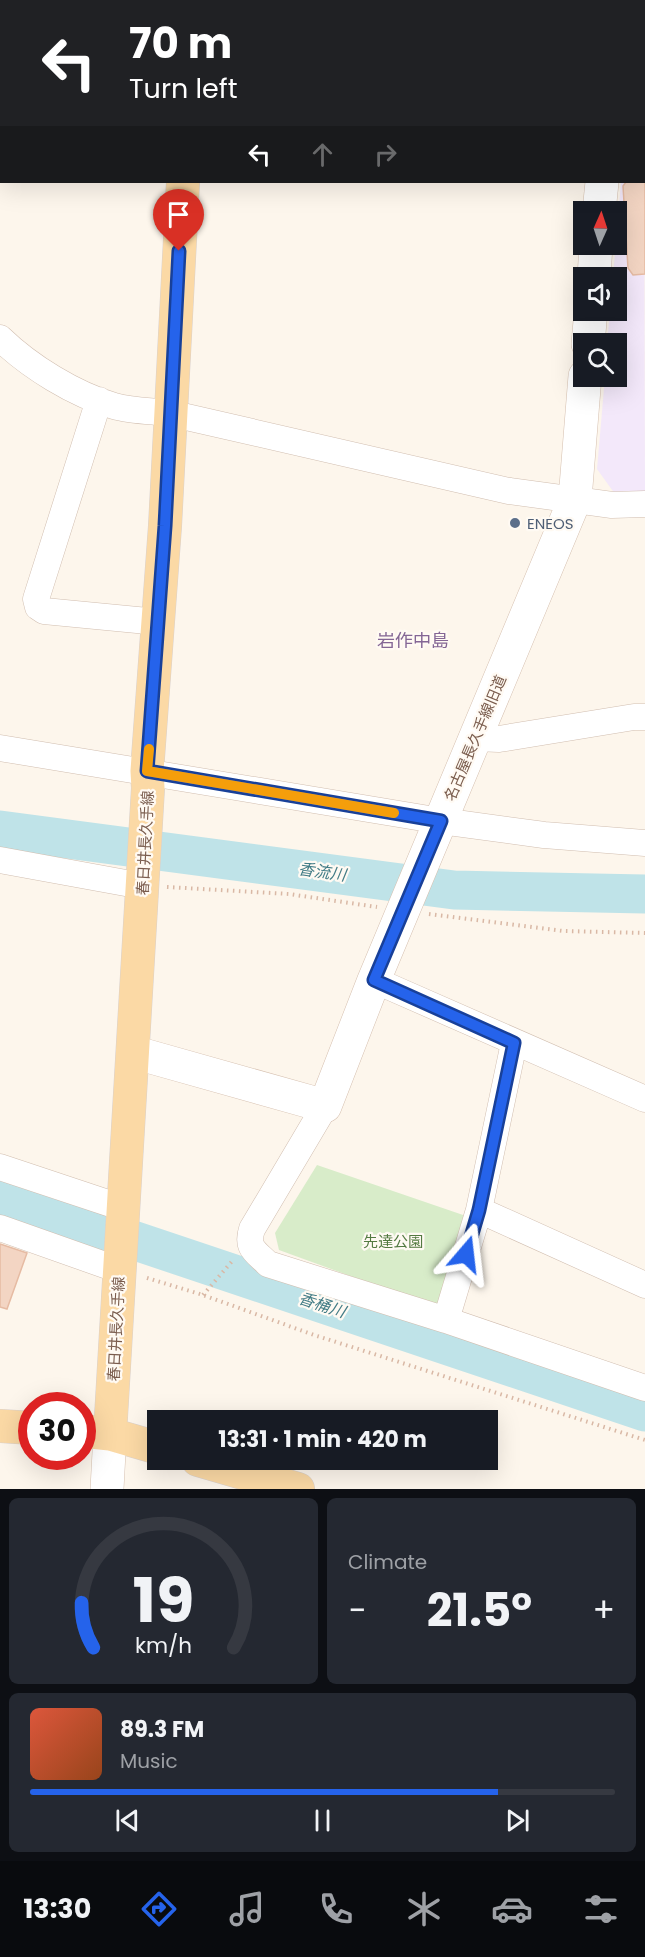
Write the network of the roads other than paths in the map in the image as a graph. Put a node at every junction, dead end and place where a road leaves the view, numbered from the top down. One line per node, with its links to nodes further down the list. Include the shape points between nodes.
1 (183, 183): 7 (main road, 春日井長久手線)
2 (602, 183): 3 (street)
3 (600, 201)
4 (0, 338): 6 (street, via 58,381)
5 (584, 387): 8 (street, 名古屋長久手線旧道)
6 (99, 400): 7 (street); 10 (street, via 36,599 38,607 44,611)
7 (169, 413): 8 (street, via 509,491); 10 (main road, 春日井長久手線)
8 (575, 498): 9 (street, via 612,505); 12 (street, 名古屋長久手線旧道)
9 (645, 504)
10 (158, 622): 14 (main road, 春日井長久手線)
11 (645, 717): 12 (street, via 499,739)
12 (476, 738): 15 (street, 名古屋長久手線旧道)
13 (0, 748): 14 (street)
14 (148, 780): 15 (street); 18 (main road, 春日井長久手線)
15 (439, 825): 16 (street); 19 (street, 名古屋長久手線旧道)
16 (645, 843)
17 (0, 860): 18 (street)
18 (143, 879): 21 (main road, 春日井長久手線)
19 (374, 980): 20 (street); 23 (street, 名古屋長久手線旧道)
20 (514, 1043): 22 (street); 26 (street)
21 (132, 1052): 23 (street); 25 (main road, 春日井長久手線)
22 (645, 1099)
23 (325, 1106): 30 (street, via 252,1229 250,1245 268,1264)
24 (0, 1167): 25 (street)
25 (123, 1208): 28 (main road, 春日井長久手線)
26 (479, 1210): 29 (street); 30 (street)
27 (0, 1228): 28 (street)
28 (119, 1270): 34 (main road, 春日井長久手線)
29 (645, 1285)
30 (446, 1320): 31 (street)
31 (645, 1388)
32 (0, 1426): 33 (main road)
33 (18, 1427)
34 (96, 1433): 35 (main road); 37 (street)
35 (147, 1445)
36 (232, 1470): 38 (main road)
37 (107, 1489)
38 (298, 1489)

